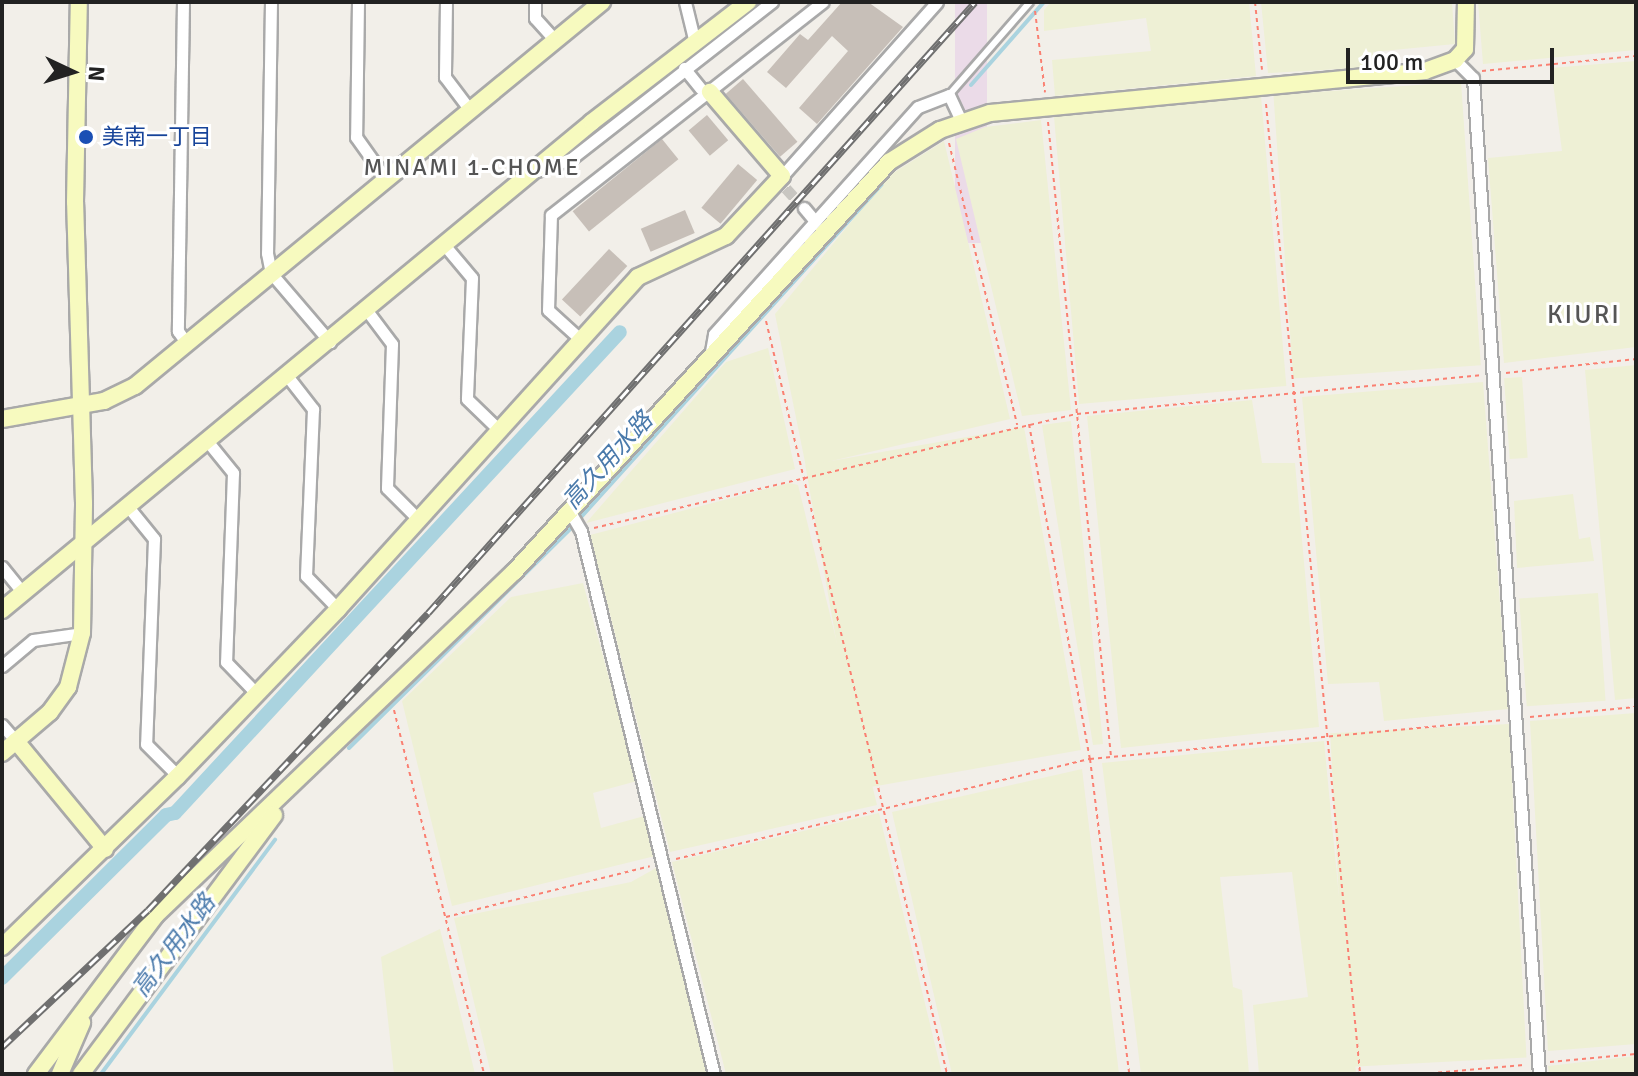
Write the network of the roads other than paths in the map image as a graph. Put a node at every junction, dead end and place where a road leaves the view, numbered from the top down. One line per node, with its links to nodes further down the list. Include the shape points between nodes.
1 (79, 2): 36 (street, via 75,217)
2 (183, 2): 33 (street, via 178,331)
3 (271, 2): 29 (street)
4 (358, 2): 25 (street, via 356,137)
5 (446, 2): 21 (street, via 445,77)
6 (535, 2): 15 (street, via 535,18)
7 (602, 2): 15 (street)
8 (685, 2): 16 (street)
9 (748, 2): 16 (street)
10 (772, 2): 18 (street)
11 (823, 2): 19 (street)
12 (937, 2): 24 (street)
13 (1032, 2): 20 (lane)
14 (1466, 2): 17 (street, via 1468,35)
15 (555, 40): 21 (street)
16 (695, 43): 23 (street)
17 (1461, 66): 22 (street); 59 (street, via 1473,78)
18 (684, 68): 19 (street); 23 (street, via 572,158)
19 (705, 90): 24 (street); 31 (street, via 551,215 548,310)
20 (949, 95): 22 (street); 27 (street, via 918,107)
21 (470, 110): 25 (street)
22 (961, 121): 34 (street, via 889,162)
23 (528, 174): 28 (street)
24 (782, 176): 31 (street, via 726,236 638,277)
25 (386, 179): 29 (street)
26 (804, 208): 27 (street)
27 (815, 221): 34 (street, via 714,334)
28 (446, 247): 30 (street); 38 (street, via 472,278 467,399)
29 (271, 273): 32 (street); 33 (street)
30 (368, 312): 32 (street); 41 (street, via 392,344 387,488)
31 (580, 339): 38 (street)
32 (330, 342): 35 (street)
33 (187, 344): 36 (street, via 121,394)
34 (709, 361): 42 (street)
35 (288, 377): 39 (street); 46 (street, via 313,409 306,576)
36 (80, 404): 37 (street); 43 (street)
37 (2, 419)
38 (499, 430): 41 (street)
39 (208, 442): 40 (street); 50 (street, via 233,473 226,662)
40 (129, 508): 43 (street); 54 (street, via 154,539 146,744)
41 (419, 520): 46 (street)
42 (577, 523): 55 (street); 63 (street)
43 (84, 542): 45 (street); 48 (street)
44 (2, 567): 45 (street)
45 (23, 593): 47 (street)
46 (338, 609): 50 (street)
47 (2, 610)
48 (82, 633): 49 (street, via 33,640); 52 (street, via 68,687 50,712)
49 (2, 666)
50 (257, 694): 54 (street)
51 (2, 725): 52 (street)
52 (16, 741): 53 (street); 56 (street)
53 (2, 753)
54 (178, 776): 56 (street)
55 (301, 779): 58 (street, via 156,915); 62 (street)
56 (105, 849): 57 (street)
57 (2, 947)
58 (98, 989): 60 (street); 61 (street)
59 (1539, 1069)
60 (36, 1074)
61 (60, 1074)
62 (81, 1074)
63 (714, 1074)

